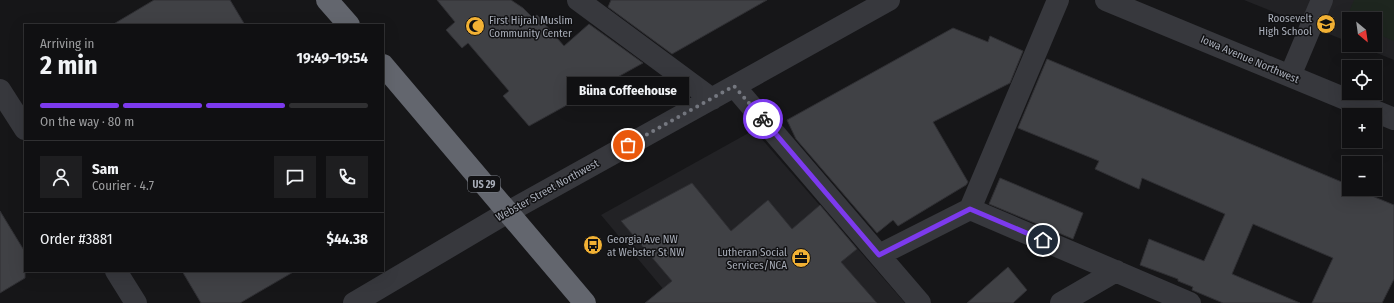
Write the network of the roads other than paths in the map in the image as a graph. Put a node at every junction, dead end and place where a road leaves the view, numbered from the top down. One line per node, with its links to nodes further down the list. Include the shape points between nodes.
1 (327, 0): 7 (highway)
2 (578, 0): 12 (street)
3 (889, 0): 10 (street, Webster Street Northwest)
4 (1058, 0): 15 (street)
5 (1106, 0): 9 (street, Iowa Avenue Northwest)
6 (1322, 0): 9 (street)
7 (348, 24)
8 (384, 66): 16 (highway, US 29)
9 (1290, 76): 13 (street, Iowa Avenue Northwest)
10 (734, 86): 12 (street, Webster Street Northwest); 17 (street)
11 (0, 90): 14 (street)
12 (712, 99): 16 (street, Webster Street Northwest)
13 (1394, 119)
14 (24, 127)
15 (970, 209): 17 (street); 18 (street)
16 (508, 212): 21 (street, Webster Street Northwest); 22 (highway, US 29)
17 (879, 255): 23 (street)
18 (1116, 271): 24 (street); 25 (street)
19 (117, 272): 20 (street)
20 (136, 303)
21 (354, 303)
22 (585, 303)
23 (920, 303)
24 (1061, 303)
25 (1190, 303)

